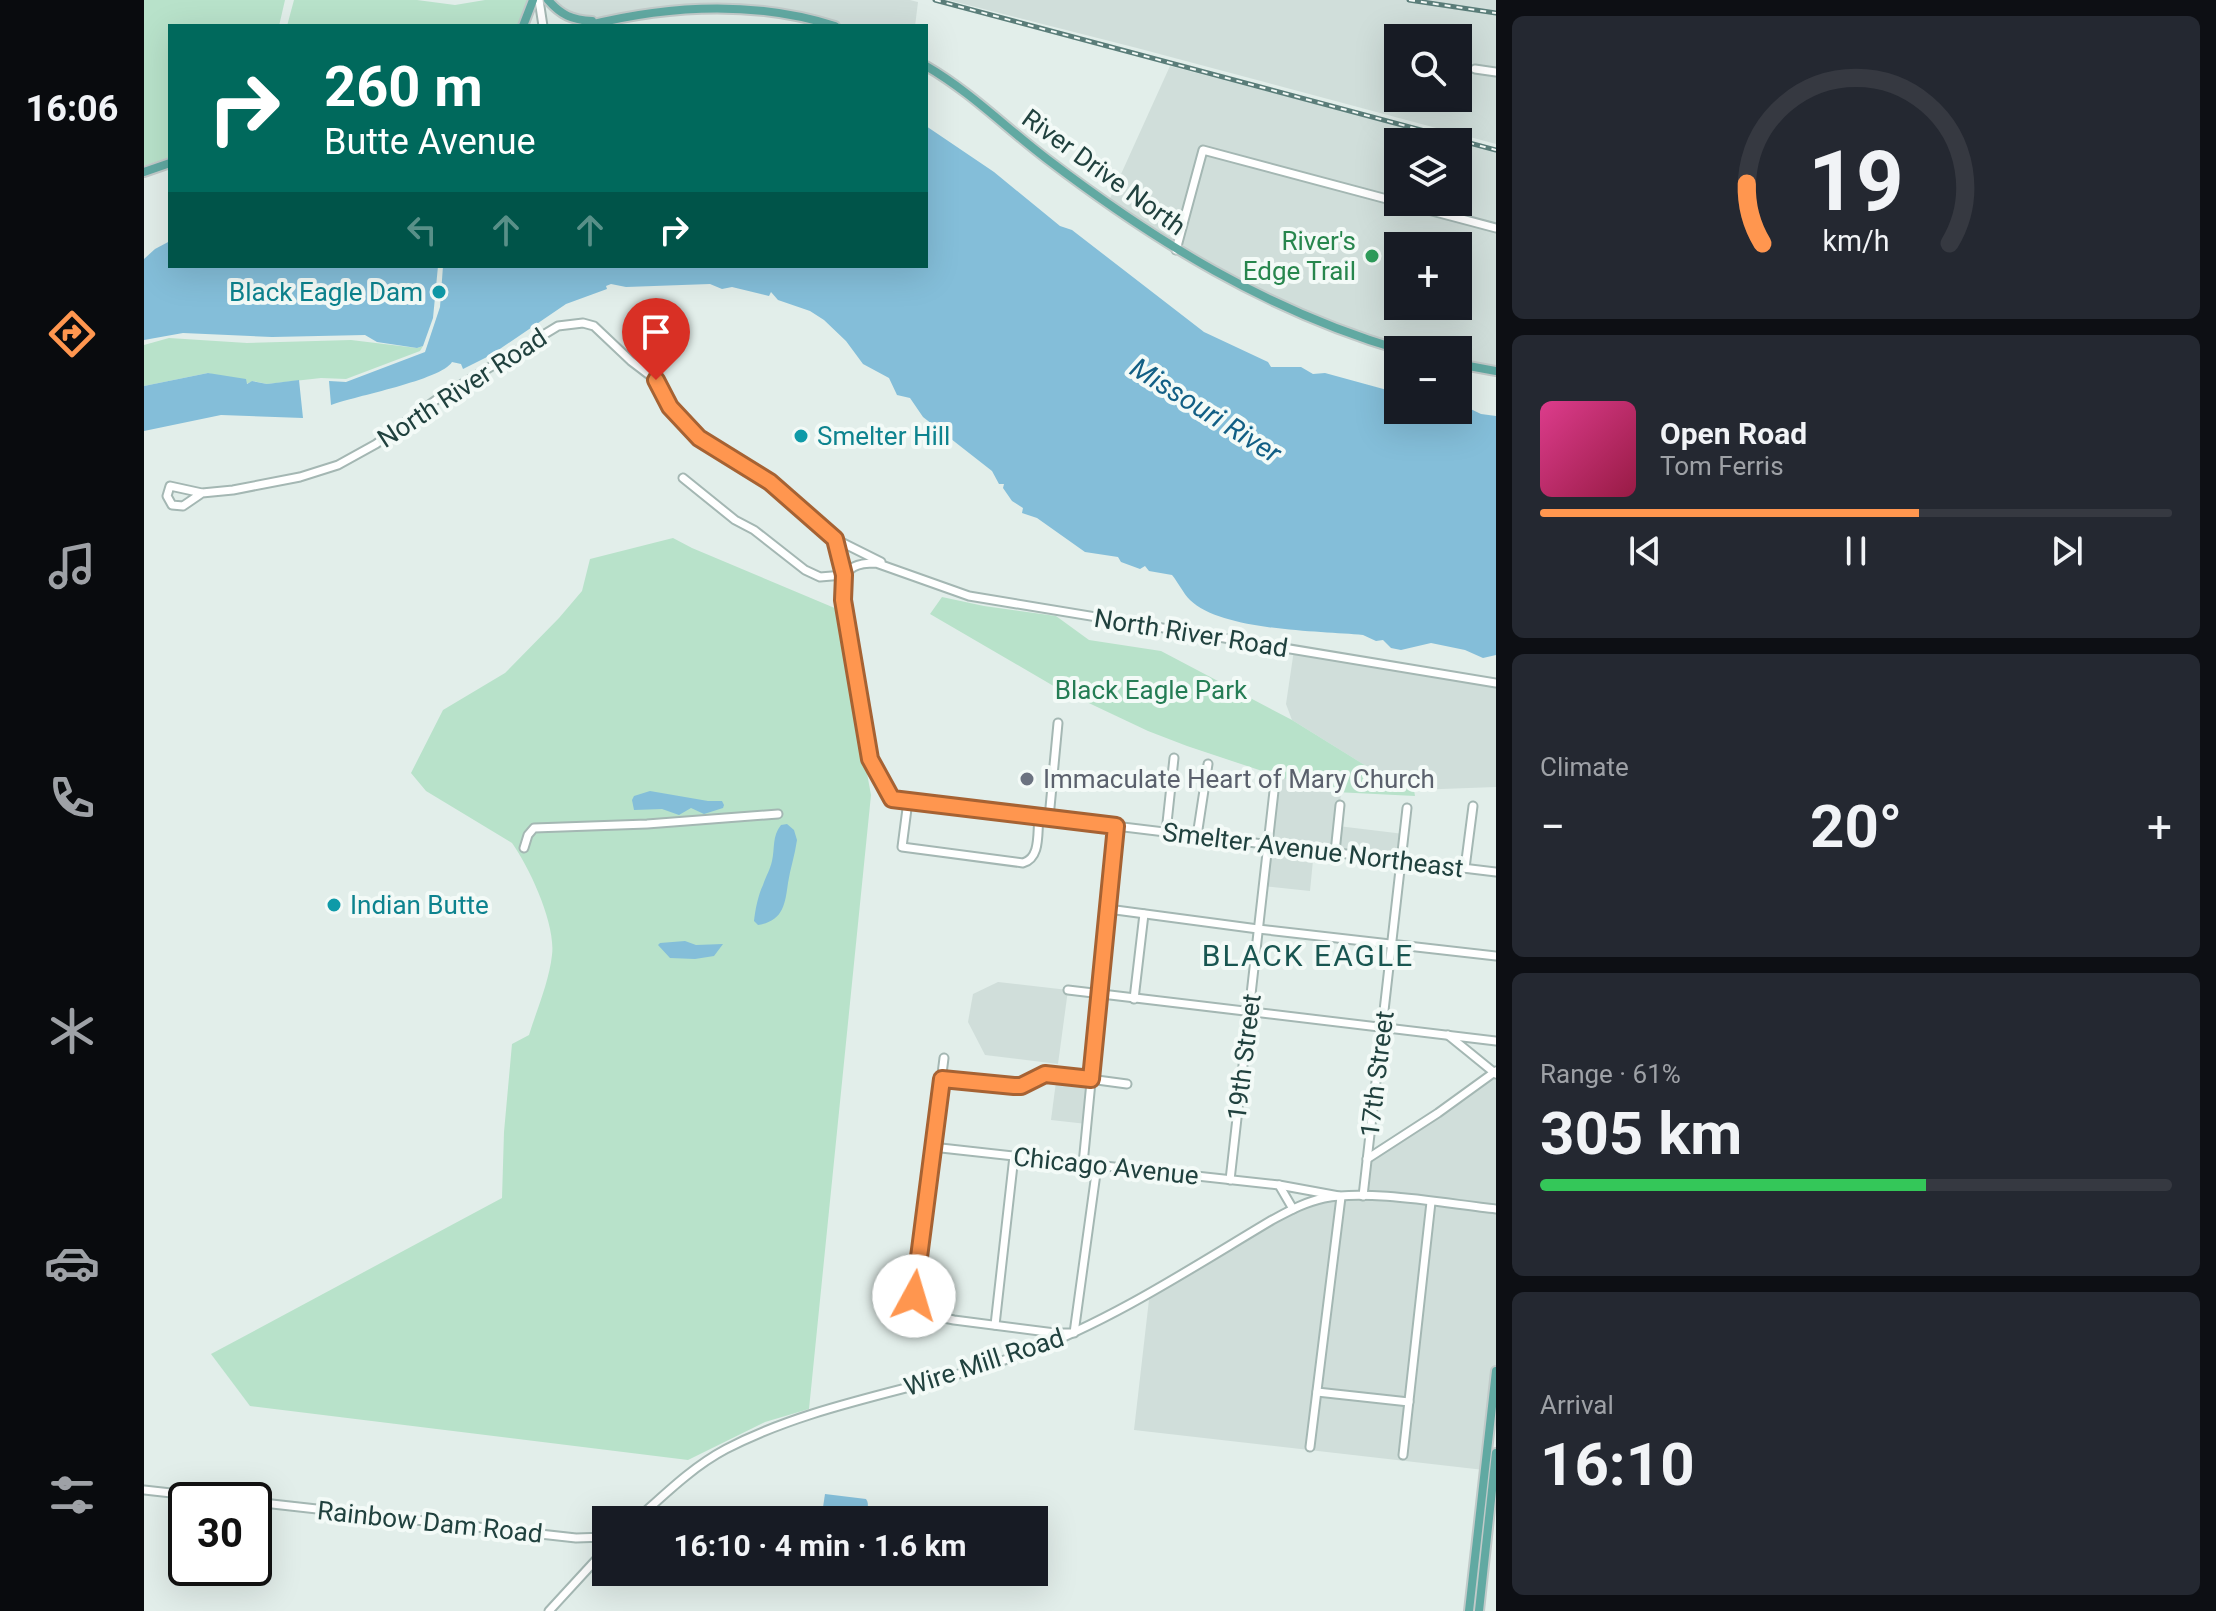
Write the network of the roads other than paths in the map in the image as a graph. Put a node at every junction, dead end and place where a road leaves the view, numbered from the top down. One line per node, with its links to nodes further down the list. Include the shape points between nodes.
1 (536, 0): 4 (main road); 5 (street)
2 (548, 0): 3 (main road, via 574,20)
3 (601, 22): 6 (main road); 7 (main road, via 714,7)
4 (524, 24)
5 (542, 24)
6 (593, 24)
7 (827, 24)
8 (928, 67): 16 (main road, River Drive North, via 1125,218)
9 (1475, 69): 10 (street)
10 (1496, 72)
11 (168, 164): 12 (main road)
12 (144, 172)
13 (1384, 198): 16 (street, via 1203,150)
14 (1451, 216): 15 (street)
15 (1496, 228)
16 (1176, 250): 17 (main road, River Drive North, via 1269,299)
17 (1384, 344)
18 (1472, 367): 19 (main road)
19 (1496, 371)
20 (683, 478): 24 (street, North River Road, via 805,570 831,578)
21 (202, 493): 21 (street, North River Road, via 183,506 172,505 167,496 170,486); 22 (street, North River Road, via 267,484 338,465 558,326 583,323 594,326 656,380 670,407 699,438 770,482)
22 (835, 539): 23 (street, North River Road); 24 (street)
23 (891, 567): 24 (street, North River Road, via 862,563); 25 (street, North River Road, via 969,596)
24 (846, 571): 30 (street, Smelter Avenue Northeast, via 843,600 870,759 892,799)
25 (1496, 683)
26 (1058, 723): 36 (street)
27 (1174, 758): 38 (street)
28 (1208, 764): 39 (street)
29 (1274, 791): 40 (street, 19th Street)
30 (908, 801): 35 (street, Smelter Avenue Northeast); 35 (street, via 902,847 1023,863 1035,855)
31 (1340, 805): 42 (street)
32 (1473, 806): 44 (street)
33 (1407, 808): 43 (street, 17th Street)
34 (778, 814): 41 (street, via 534,828)
35 (1039, 817): 36 (street, Smelter Avenue Northeast)
36 (1049, 818): 37 (street, Smelter Avenue Northeast)
37 (1116, 826): 38 (street, Smelter Avenue Northeast); 46 (street)
38 (1166, 832): 39 (street, Smelter Avenue Northeast)
39 (1197, 836): 40 (street, Smelter Avenue Northeast)
40 (1267, 844): 42 (street, Smelter Avenue Northeast); 48 (street, 19th Street)
41 (524, 848)
42 (1335, 852): 43 (street, Smelter Avenue Northeast)
43 (1401, 860): 44 (street, Smelter Avenue Northeast); 49 (street, 17th Street)
44 (1465, 868): 45 (street, Smelter Avenue Northeast)
45 (1496, 872)
46 (1108, 909): 47 (street); 52 (street)
47 (1144, 914): 48 (street); 53 (street)
48 (1258, 929): 49 (street); 54 (street, 19th Street)
49 (1391, 945): 50 (street); 55 (street, 17th Street)
50 (1496, 956)
51 (1068, 990): 52 (street)
52 (1099, 993): 53 (street); 61 (street)
53 (1134, 999): 54 (street)
54 (1249, 1013): 55 (street); 68 (street, 19th Street)
55 (1382, 1028): 56 (street); 65 (street, 17th Street)
56 (1447, 1034): 57 (street); 59 (street)
57 (1496, 1041)
58 (944, 1058): 60 (street)
59 (1495, 1073): 65 (street)
60 (942, 1079): 61 (street, via 1014,1086 1045,1074); 63 (street)
61 (1091, 1079): 62 (street); 66 (street)
62 (1127, 1084)
63 (932, 1147): 64 (street, Chicago Avenue); 75 (street, via 915,1306 923,1316)
64 (1014, 1156): 66 (street, Chicago Avenue); 75 (street)
65 (1367, 1159): 70 (street, 17th Street)
66 (1083, 1164): 67 (street, Chicago Avenue)
67 (1097, 1166): 68 (street, Chicago Avenue); 76 (street)
68 (1230, 1180): 69 (street, Chicago Avenue)
69 (1279, 1185): 71 (street, Chicago Avenue); 73 (street)
70 (1363, 1196): 71 (street); 72 (street)
71 (1337, 1197): 73 (street, Wire Mill Road); 78 (street)
72 (1431, 1202): 74 (street); 79 (street)
73 (1293, 1209): 76 (street, Wire Mill Road)
74 (1496, 1209)
75 (995, 1325): 76 (street)
76 (1074, 1333): 86 (street, Wire Mill Road, via 1024,1354 777,1426 725,1450)
77 (1496, 1371): 90 (main road)
78 (1317, 1392): 79 (street); 80 (street)
79 (1409, 1402): 82 (street)
80 (1310, 1447)
81 (1496, 1453): 91 (main road)
82 (1403, 1455)
83 (144, 1490): 84 (street)
84 (168, 1493)
85 (272, 1504): 87 (street, Rainbow Dam Road)
86 (652, 1506)
87 (592, 1537)
88 (592, 1564): 89 (street)
89 (549, 1611)
90 (1469, 1611)
91 (1479, 1611)

